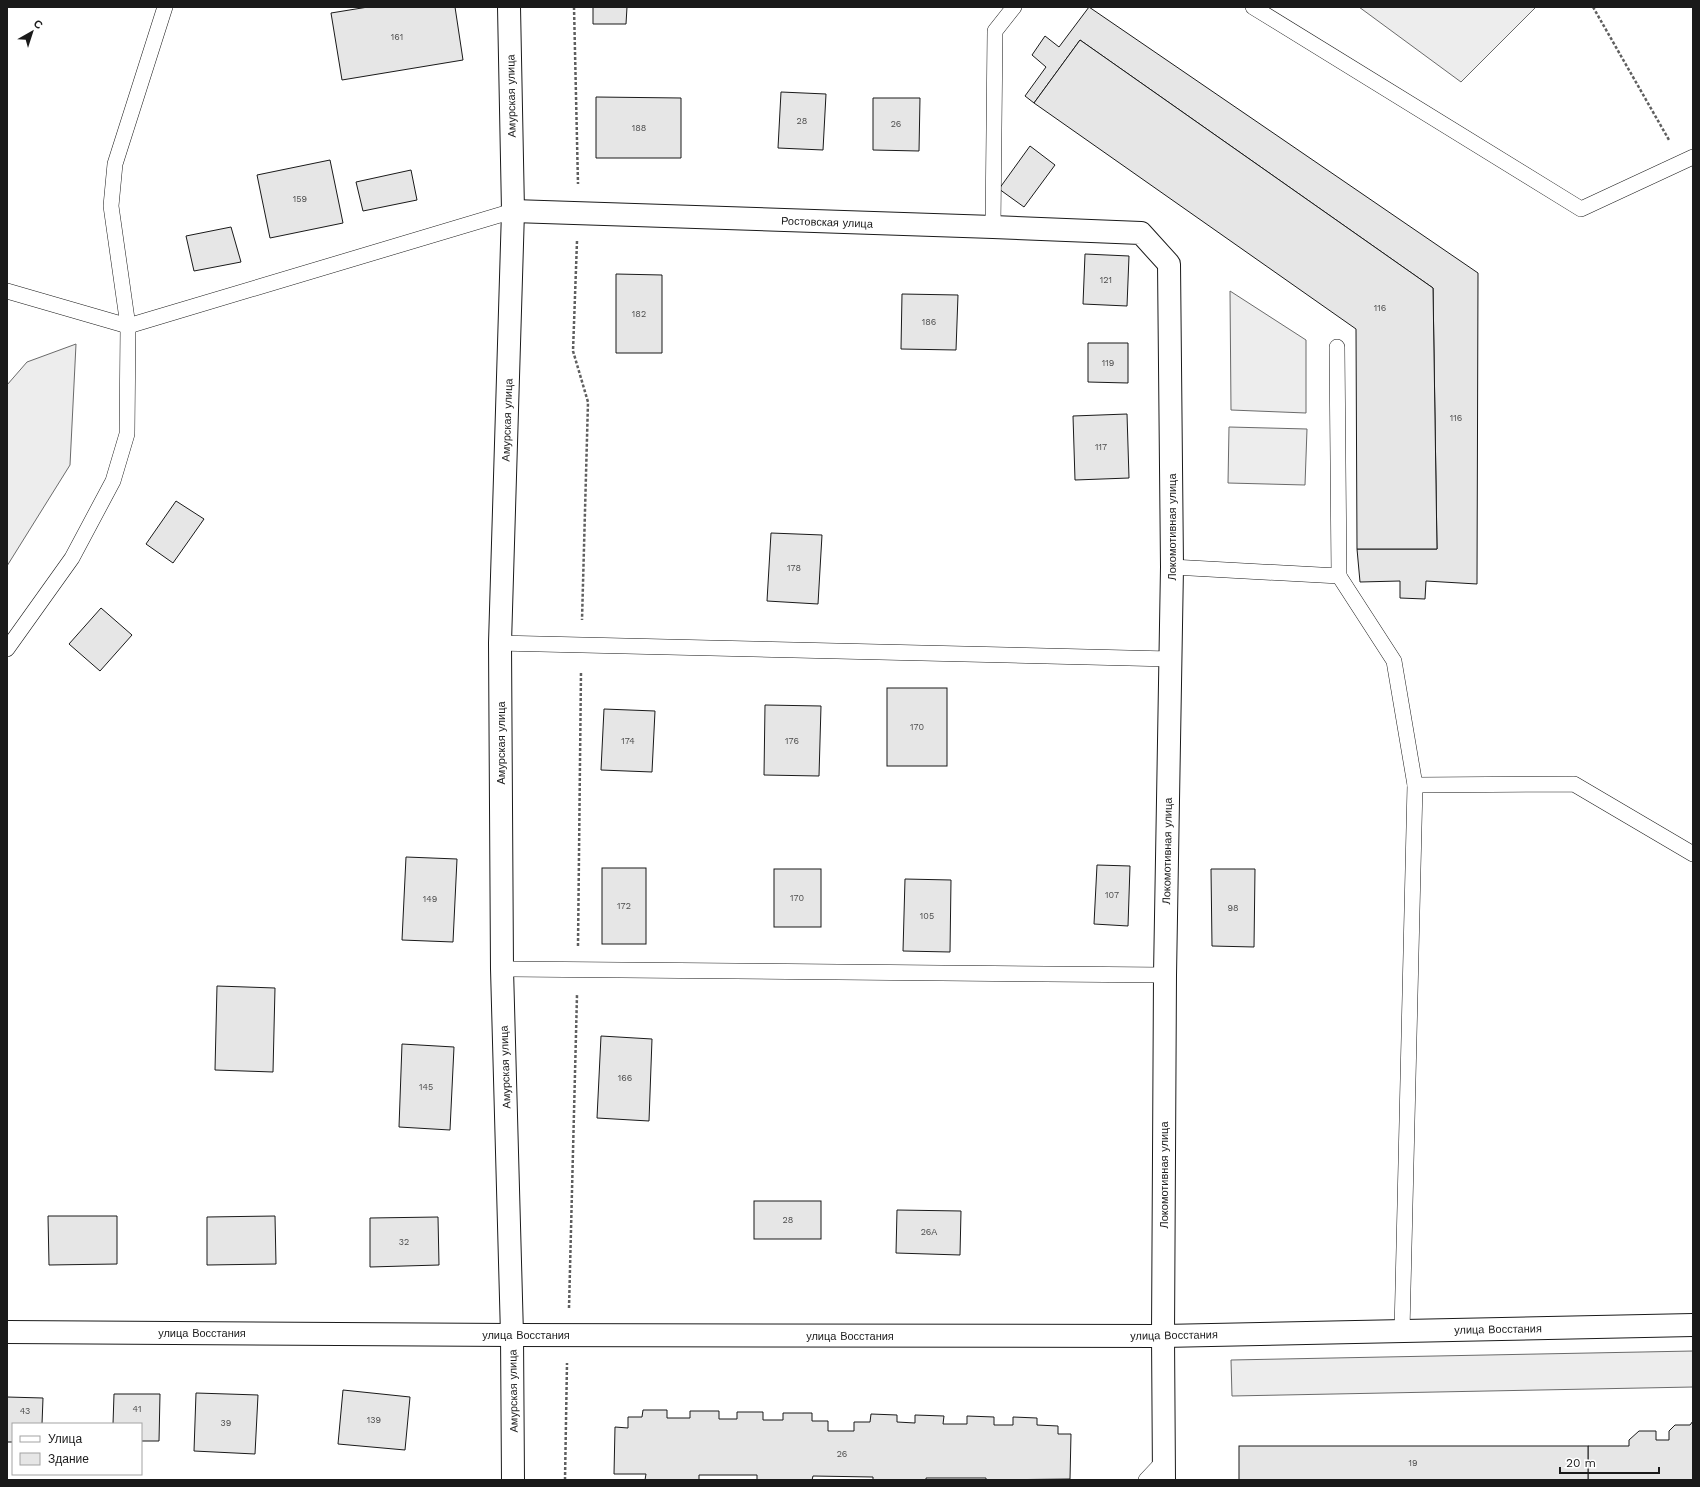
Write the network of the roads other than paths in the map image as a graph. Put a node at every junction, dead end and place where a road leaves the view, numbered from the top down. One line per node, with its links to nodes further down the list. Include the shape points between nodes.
1 (165, 7): 10 (lane, via 115,164 111,206)
2 (509, 7): 6 (street, Амурская улица)
3 (1014, 7): 7 (lane, via 994,31)
4 (1253, 7): 5 (lane, via 1581,209)
5 (1687, 160)
6 (513, 211): 7 (street, Ростовская улица); 10 (lane); 14 (street, Амурская улица)
7 (993, 227): 8 (street, Ростовская улица)
8 (1141, 233): 12 (street, Локомотивная улица, via 1169,264)
9 (7, 290): 10 (lane)
10 (128, 326): 15 (lane, via 128,434 113,481 72,558)
11 (1337, 347): 13 (lane)
12 (1172, 566): 13 (lane); 16 (street, Локомотивная улица)
13 (1339, 576): 17 (lane, via 1394,661)
14 (500, 643): 16 (lane); 19 (street, Амурская улица)
15 (7, 649)
16 (1170, 659): 20 (street, Локомотивная улица)
17 (1415, 784): 18 (lane, via 1574,784); 22 (lane)
18 (1693, 854)
19 (502, 970): 20 (lane); 24 (street, Амурская улица)
20 (1165, 975): 25 (street, Локомотивная улица)
21 (1693, 1325): 22 (street, улица Восстания)
22 (1402, 1331): 25 (street, улица Восстания)
23 (7, 1332): 24 (street, улица Восстания)
24 (512, 1335): 25 (street, улица Восстания); 27 (street, Амурская улица)
25 (1163, 1336): 26 (street, Локомотивная улица)
26 (1164, 1471): 28 (lane)
27 (514, 1480)
28 (1146, 1480)

